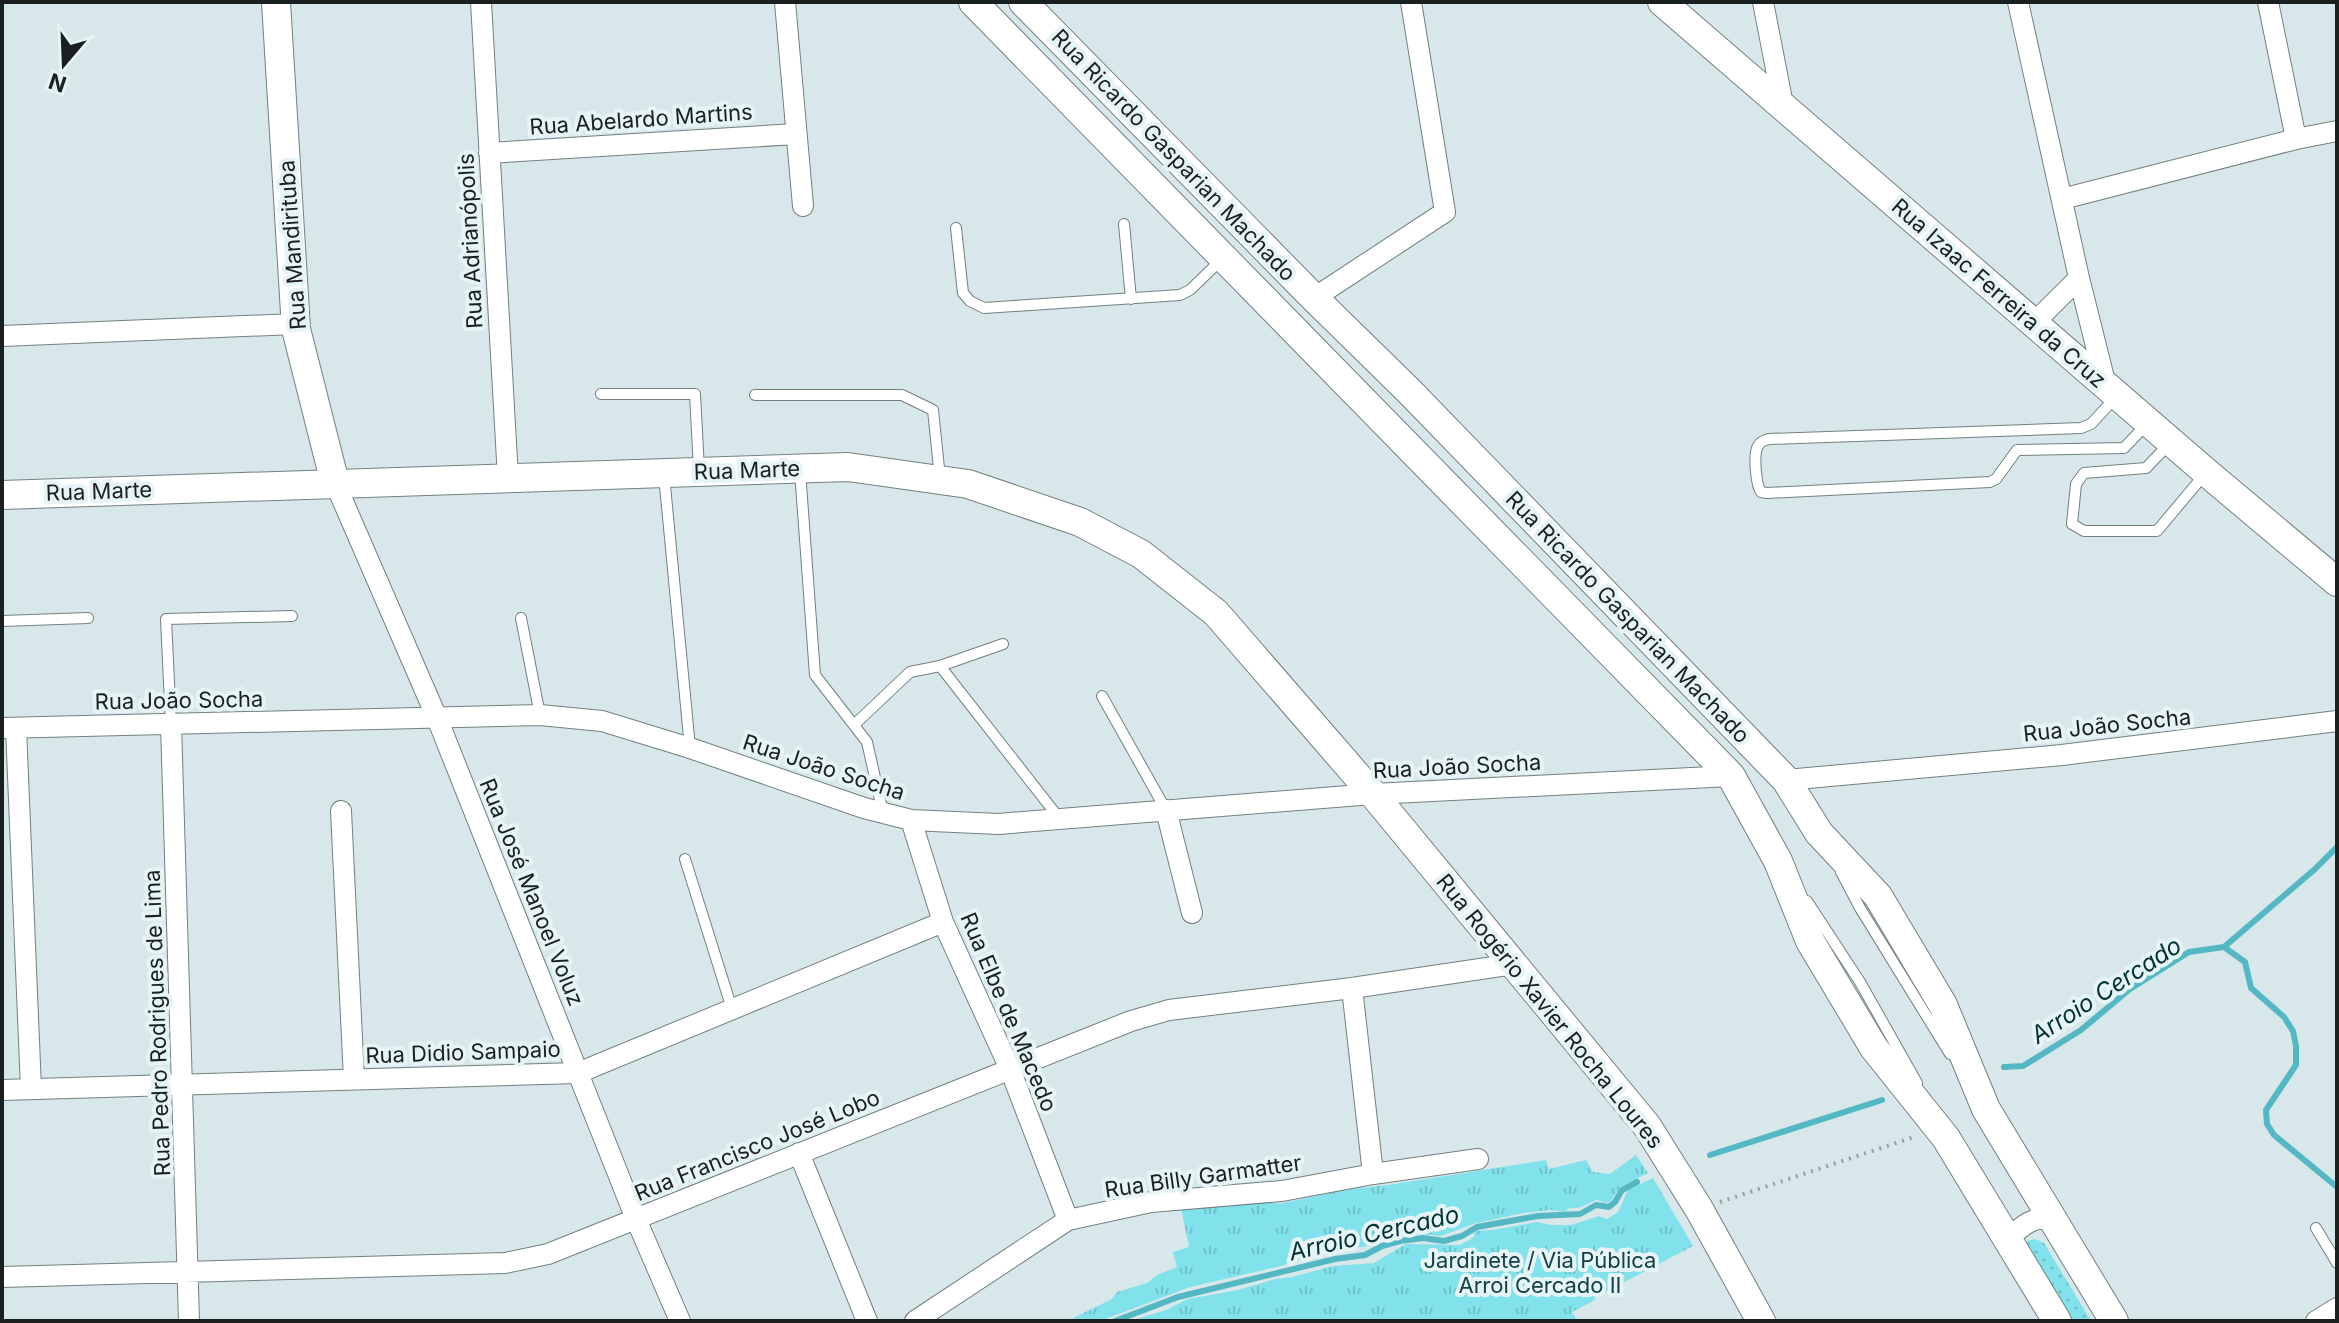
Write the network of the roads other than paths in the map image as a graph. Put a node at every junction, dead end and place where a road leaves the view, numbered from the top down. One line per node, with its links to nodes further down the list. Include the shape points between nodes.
1 (276, 2): 24 (street, Rua Mandirituba)
2 (481, 2): 15 (street, Rua Adrianópolis)
3 (785, 2): 13 (street)
4 (973, 2): 20 (street, Rua Ricardo Gasparian Machado)
5 (1023, 2): 22 (street, Rua Ricardo Gasparian Machado)
6 (1411, 2): 22 (street, via 1445,212)
7 (1662, 2): 11 (street, Rua Izaac Ferreira da Cruz)
8 (1763, 2): 11 (street)
9 (2018, 2): 16 (street)
10 (2268, 2): 14 (street)
11 (1783, 105): 25 (street, Rua Izaac Ferreira da Cruz)
12 (2337, 131): 14 (street)
13 (796, 134): 15 (street, Rua Abelardo Martins); 17 (street)
14 (2296, 139): 16 (street)
15 (489, 153): 36 (street, Rua Adrianópolis)
16 (2062, 199): 21 (street)
17 (803, 206)
18 (1124, 224): 23 (lane)
19 (956, 228): 23 (lane, via 963,293 984,308)
20 (1223, 257): 23 (lane, via 1180,295); 55 (street, Rua Ricardo Gasparian Machado)
21 (2079, 278): 25 (street); 27 (street)
22 (1314, 298): 56 (street, Rua Ricardo Gasparian Machado)
23 (1131, 299)
24 (295, 324): 26 (street); 38 (street, Rua Mandirituba)
25 (2033, 324): 27 (street, Rua Izaac Ferreira da Cruz)
26 (2, 336)
27 (2112, 391): 30 (street, Rua Izaac Ferreira da Cruz); 30 (lane, via 2091,424 2081,428 1769,439 1756,450 1757,487 1767,493 1990,482 2017,450 2124,448)
28 (601, 394): 33 (lane, via 695,394)
29 (755, 395): 37 (lane, via 902,395 933,410)
30 (2149, 422): 31 (street, Rua Izaac Ferreira da Cruz)
31 (2171, 441): 34 (street, Rua Izaac Ferreira da Cruz); 34 (lane, via 2146,468 2084,473 2076,484 2072,524 2084,531 2157,531)
32 (799, 469): 33 (street, Rua Marte); 37 (street, Rua Marte, via 848,467); 52 (lane, via 815,675)
33 (699, 472): 35 (street, Rua Marte)
34 (2206, 472): 40 (street, Rua Izaac Ferreira da Cruz)
35 (664, 473): 36 (street, Rua Marte); 54 (lane)
36 (508, 478): 38 (street, Rua Marte)
37 (940, 480): 57 (street, Rua Marte, via 968,484 1080,522 1141,554 1216,613)
38 (335, 483): 39 (street, Rua Marte); 49 (street, Rua José Manoel Voluz)
39 (2, 495)
40 (2337, 582)
41 (292, 616): 51 (lane, via 166,619)
42 (88, 618): 44 (lane)
43 (521, 618): 48 (lane)
44 (2, 621)
45 (1003, 644): 46 (lane)
46 (940, 666): 52 (lane, via 910,672); 61 (lane)
47 (1102, 696): 58 (lane)
48 (540, 715): 49 (street, Rua João Socha); 54 (street, Rua João Socha, via 602,721)
49 (437, 718): 51 (street, Rua João Socha); 70 (street, Rua José Manoel Voluz)
50 (2337, 721): 56 (street, Rua João Socha, via 2062,755)
51 (171, 724): 53 (street, Rua João Socha); 72 (street, Rua Pedro Rodrigues de Lima)
52 (854, 725): 60 (lane, via 867,742)
53 (9, 728): 73 (street)
54 (690, 748): 60 (street, Rua João Socha)
55 (1731, 776): 57 (street, Rua João Socha); 82 (street, Rua Ricardo Gasparian Machado, via 1778,861 1810,941 1842,995 1874,1048 1943,1134)
56 (1786, 780): 80 (street, Rua Ricardo Gasparian Machado, via 1819,833 1878,896 1943,1005 1986,1109)
57 (1373, 794): 58 (street, Rua João Socha); 66 (street, Rua Rogério Xavier Rocha Loures)
58 (1166, 810): 61 (street, Rua João Socha); 64 (street)
59 (341, 811): 71 (street)
60 (883, 813): 62 (street, Rua João Socha)
61 (1059, 818): 62 (street, Rua João Socha, via 998,824)
62 (911, 820): 65 (street, Rua Elbe de Macedo)
63 (685, 859): 68 (lane)
64 (1192, 913)
65 (943, 922): 68 (street, Rua Didio Sampaio); 69 (street, Rua Elbe de Macedo)
66 (1514, 964): 67 (street, Rua Francisco José Lobo); 91 (street, Rua Rogério Xavier Rocha Loures, via 1647,1126)
67 (1352, 988): 69 (street, Rua Francisco José Lobo, via 1169,1010); 77 (street)
68 (732, 1009): 70 (street, Rua Didio Sampaio)
69 (1010, 1069): 75 (street, Rua Francisco José Lobo); 79 (street, Rua Elbe de Macedo)
70 (578, 1073): 71 (street, Rua Didio Sampaio); 78 (street, Rua José Manoel Voluz)
71 (354, 1079): 72 (street, Rua Didio Sampaio)
72 (183, 1085): 73 (street, Rua Didio Sampaio); 84 (street, Rua Pedro Rodrigues de Lima)
73 (31, 1089): 74 (street, Rua Didio Sampaio)
74 (2, 1090)
75 (799, 1153): 78 (street, Rua Francisco José Lobo); 89 (street)
76 (1478, 1159): 77 (street, Rua Billy Garmatter)
77 (1373, 1174): 79 (street, Rua Billy Garmatter, via 1282,1191 1151,1202)
78 (636, 1219): 84 (street, Rua Francisco José Lobo, via 548,1254 505,1263); 88 (street, Rua José Manoel Voluz)
79 (1068, 1220): 90 (street, Rua Billy Garmatter)
80 (2053, 1220): 82 (street, via 2031,1220); 93 (street, Rua Ricardo Gasparian Machado)
81 (2316, 1228): 83 (lane)
82 (2008, 1239): 92 (street, Rua Ricardo Gasparian Machado)
83 (2337, 1263)
84 (188, 1272): 85 (street, Rua Francisco José Lobo); 87 (street, Rua Pedro Rodrigues de Lima)
85 (2, 1277)
86 (2337, 1308): 94 (street)
87 (189, 1321)
88 (680, 1321)
89 (867, 1321)
90 (915, 1321)
91 (1761, 1321)
92 (2057, 1321)
93 (2114, 1321)
94 (2316, 1321)

